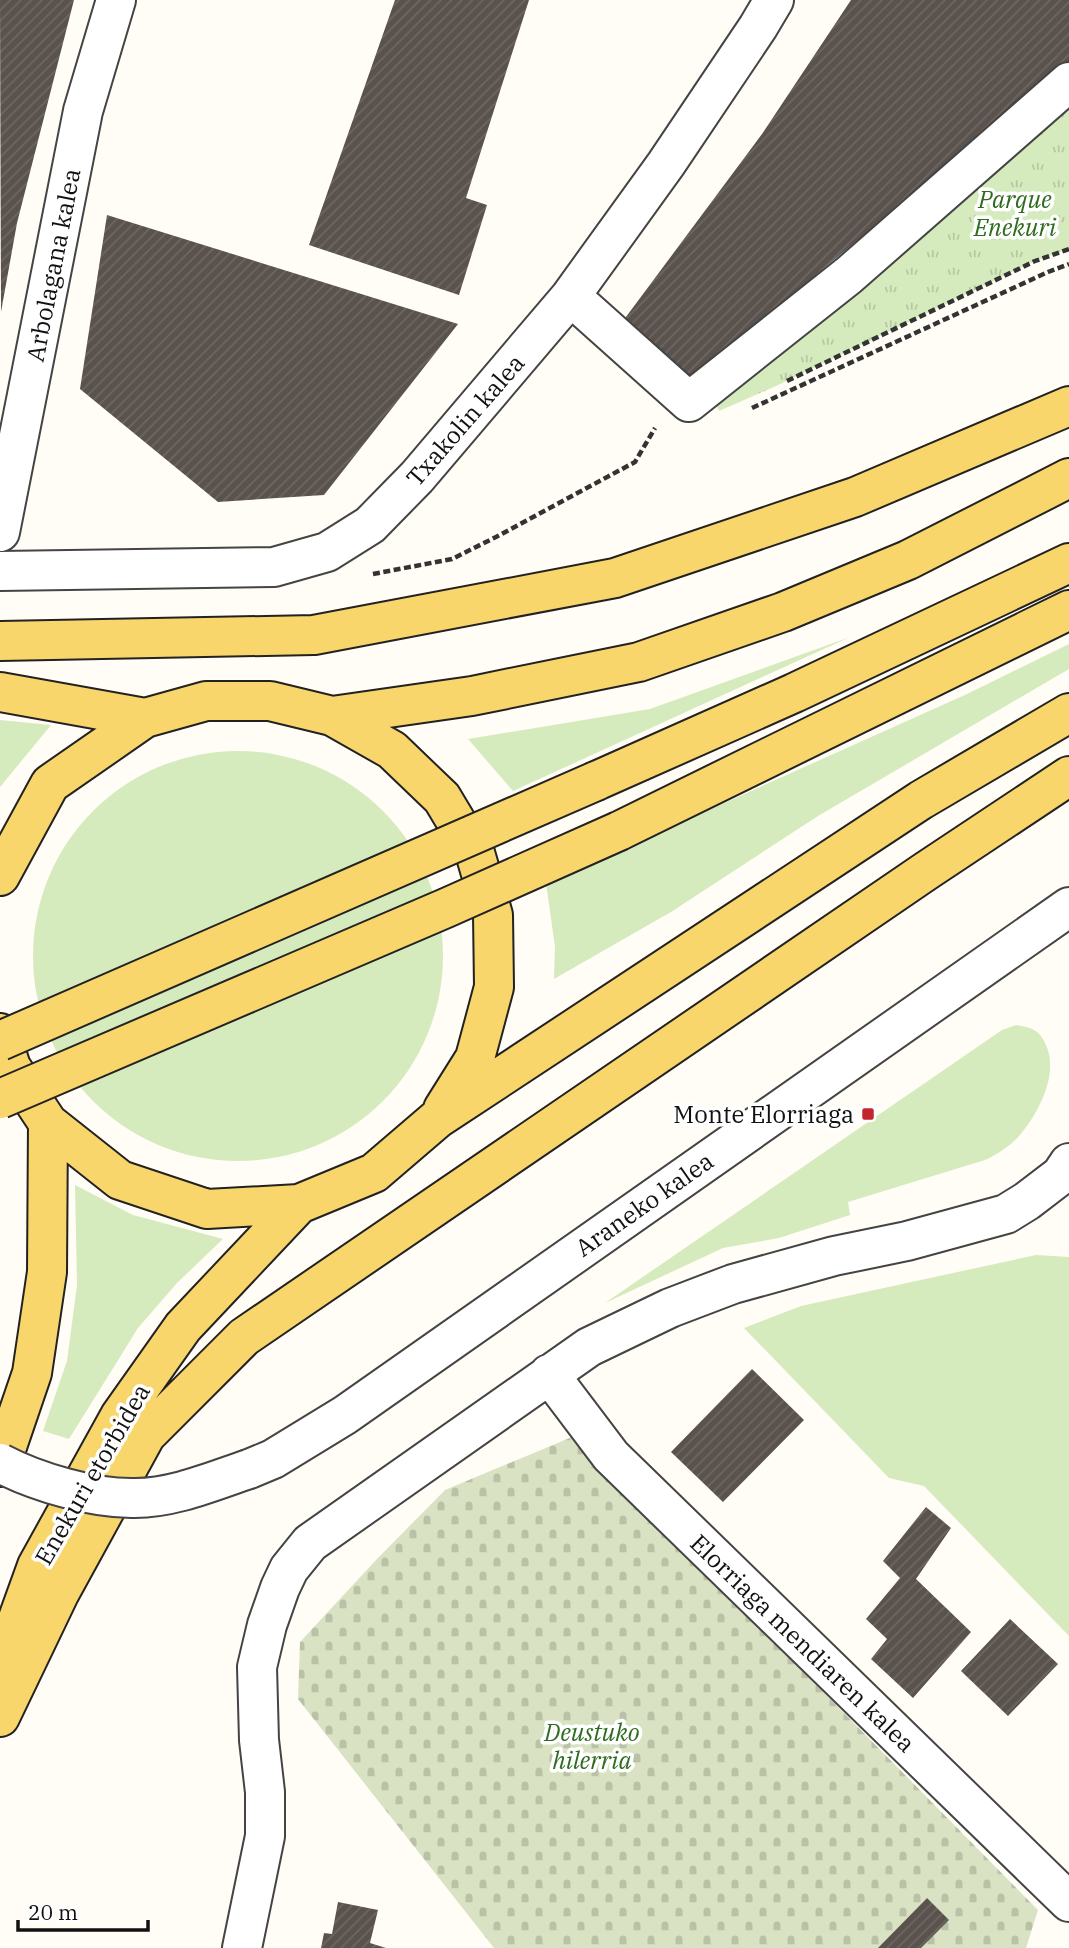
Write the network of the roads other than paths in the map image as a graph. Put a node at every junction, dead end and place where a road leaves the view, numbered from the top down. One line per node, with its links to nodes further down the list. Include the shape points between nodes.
1 (116, 0): 7 (street, Arbolagana kalea, via 83,111)
2 (774, 0): 9 (street, Txakolin kalea, via 666,164 569,297 417,477 370,525 327,552 274,567)
3 (1069, 82): 4 (street, via 849,275 689,402)
4 (585, 309)
5 (1069, 406): 11 (main road, via 855,497 615,578 314,635)
6 (1069, 478): 14 (main road, via 908,560 783,612 639,662 472,696)
7 (0, 532)
8 (1069, 563): 20 (main road, bridge, via 794,693)
9 (0, 571)
10 (1069, 610): 21 (main road, bridge, via 619,831)
11 (0, 642)
12 (0, 692): 15 (main road)
13 (1069, 713): 22 (main road, via 921,800)
14 (332, 716): 15 (main road, via 270,701 206,701); 22 (main road, via 392,750 442,798 475,853 493,915 494,987 475,1058)
15 (145, 718): 17 (main road, via 50,785)
16 (1069, 776): 29 (main road, via 244,1337 146,1435 59,1594)
17 (0, 876)
18 (1063, 923): 27 (street, Araneko kalea, bridge, via 345,1415 273,1459 194,1488 135,1498 44,1482)
19 (0, 1033): 23 (main road, via 11,1067)
20 (0, 1041)
21 (0, 1099)
22 (437, 1119): 25 (main road, via 374,1173)
23 (48, 1123): 25 (main road, via 120,1180 207,1209); 27 (main road, via 47,1272 32,1373)
24 (1069, 1163): 26 (street, via 1061,1175 1006,1214 733,1284 589,1347)
25 (299, 1204): 28 (main road, Enekuri etorbidea, via 183,1327 120,1416 37,1566)
26 (549, 1374): 30 (street, Elorriaga mendiaren kalea, via 611,1456); 31 (street, via 310,1543 289,1569 267,1625 257,1667 265,1836)
27 (0, 1465)
28 (0, 1669)
29 (0, 1717)
30 (1069, 1902)
31 (242, 1948)

